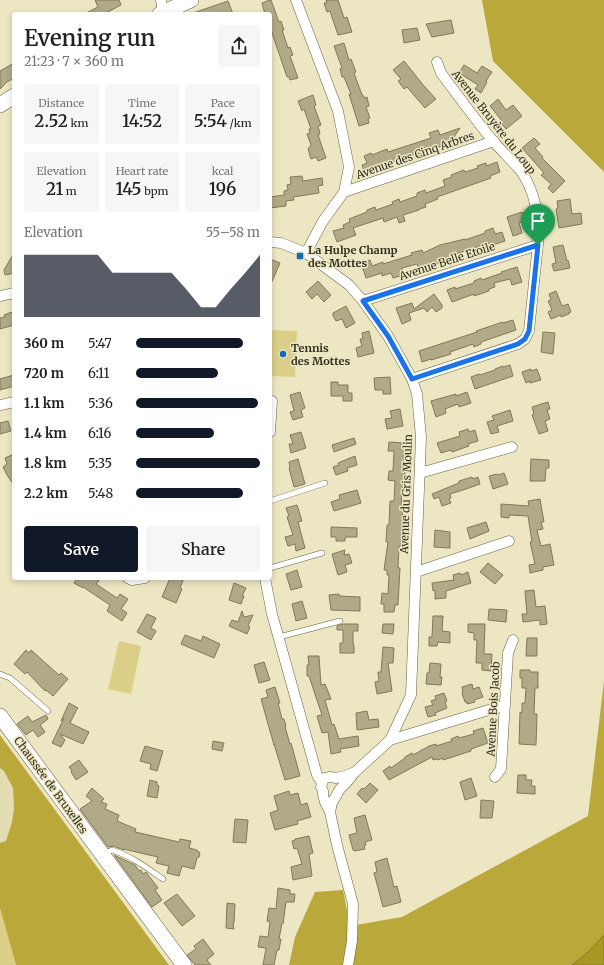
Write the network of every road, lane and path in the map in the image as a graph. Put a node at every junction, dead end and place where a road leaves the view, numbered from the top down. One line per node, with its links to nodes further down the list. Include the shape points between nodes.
1 (189, 0): 3 (main road)
2 (296, 0): 8 (street, via 338,111 349,167)
3 (161, 9)
4 (436, 62): 7 (street, Avenue Bruyère du Loup, via 441,73)
5 (12, 97): 6 (main road)
6 (0, 105)
7 (494, 141): 8 (street, Avenue des Cinq Arbres); 10 (street, Avenue Bruyère du Loup, via 521,172 529,186 538,219)
8 (344, 192): 11 (street, via 323,221)
9 (272, 242): 11 (street, Avenue du Gris Moulin)
10 (538, 245): 14 (street, Avenue Belle Etoile); 15 (street, Avenue Bruyère du Loup, via 529,331 525,339 518,344)
11 (306, 253): 14 (street, Avenue du Gris Moulin, via 349,285)
12 (12, 293): 13 (street)
13 (0, 296)
14 (363, 301): 15 (street, Avenue du Gris Moulin, via 388,336)
15 (412, 379): 19 (street, Avenue du Gris Moulin, via 417,394 421,437)
16 (12, 403): 17 (street)
17 (0, 406)
18 (512, 447): 19 (street)
19 (420, 473): 25 (street, Avenue du Gris Moulin)
20 (325, 483): 21 (lane)
21 (272, 500)
22 (509, 542): 25 (street)
23 (322, 553): 24 (lane)
24 (272, 567)
25 (416, 572): 34 (street, Avenue du Gris Moulin, via 411,696)
26 (265, 580): 28 (street)
27 (340, 621): 28 (lane)
28 (279, 637): 37 (street, via 317,775)
29 (513, 640): 31 (street, Avenue Bois Jacob, via 508,653)
30 (0, 674): 32 (lane, via 10,678)
31 (505, 705): 34 (street); 36 (street, Avenue Bois Jacob, via 501,769)
32 (48, 711)
33 (0, 716): 40 (main road, Chaussée de Bruxelles)
34 (390, 740): 35 (street, Avenue du Gris Moulin)
35 (355, 772): 37 (street, Avenue du Gris Moulin); 38 (street, Avenue du Gris Moulin)
36 (495, 777)
37 (328, 782): 38 (street, via 338,781); 38 (street, via 326,794 334,794); 39 (street, via 323,795)
38 (339, 790): 39 (street, Avenue du Gris Moulin)
39 (330, 812): 43 (street, via 352,904 352,941)
40 (102, 855): 41 (lane, via 112,850 123,853); 42 (main road, Chaussée de Bruxelles)
41 (163, 879)
42 (184, 965)
43 (348, 965)

